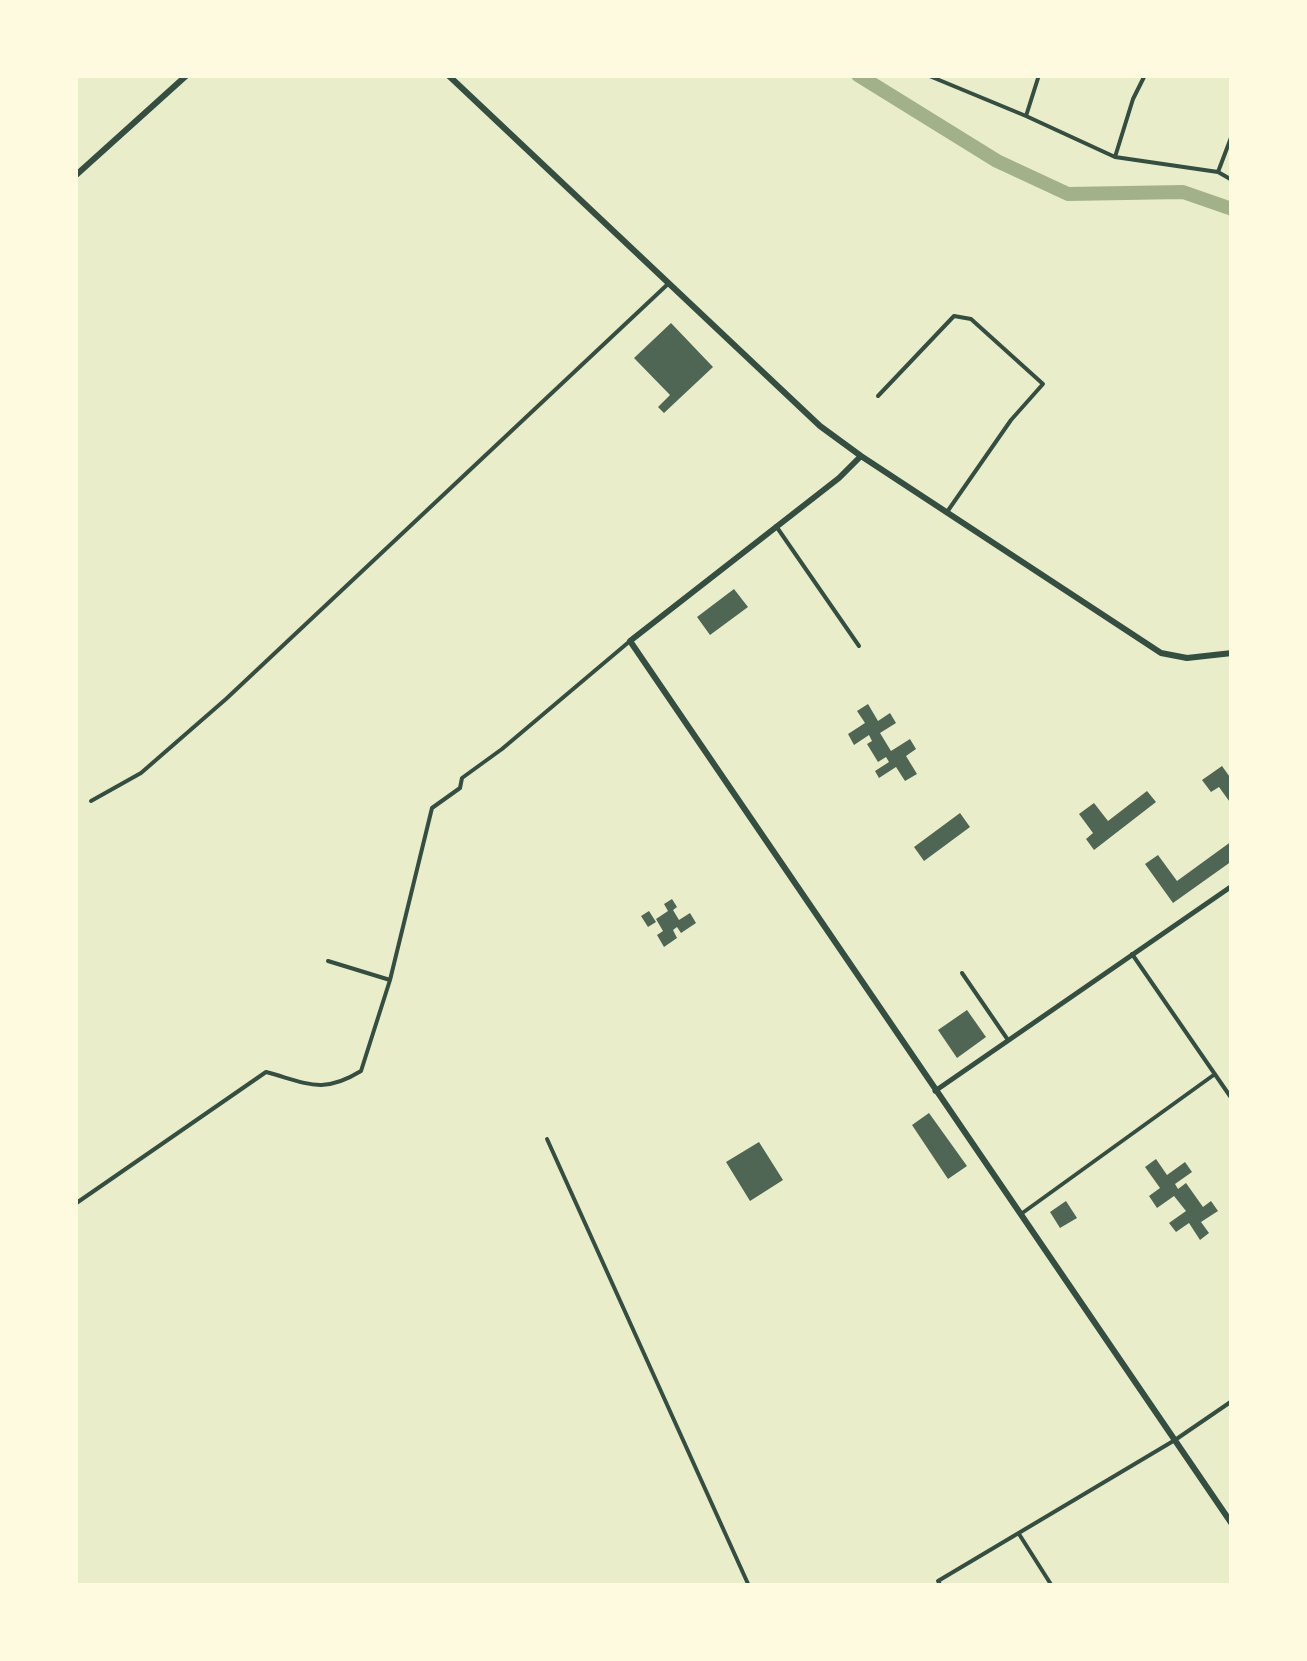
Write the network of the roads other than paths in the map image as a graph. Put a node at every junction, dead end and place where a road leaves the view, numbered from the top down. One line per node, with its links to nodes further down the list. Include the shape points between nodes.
1 (187, 75): 11 (main road)
2 (448, 75): 13 (main road)
3 (927, 75): 6 (street)
4 (1039, 75): 7 (street)
5 (1145, 75): 9 (street)
6 (934, 76): 7 (street)
7 (1026, 116): 9 (street)
8 (1232, 135): 10 (street)
9 (1115, 156): 10 (street)
10 (1218, 172): 12 (street)
11 (75, 176)
12 (1232, 180)
13 (669, 283): 15 (main road, via 820,426); 21 (street, via 226,699 142,773)
14 (878, 396): 16 (street, via 954,316 971,320 1043,384)
15 (861, 456): 16 (main road); 17 (main road)
16 (948, 512): 20 (main road, via 1161,653)
17 (776, 526): 18 (main road); 19 (street)
18 (630, 641): 26 (street, via 432,808); 29 (main road)
19 (859, 646)
20 (1232, 654)
21 (91, 801)
22 (1232, 886): 23 (street)
23 (1132, 954): 27 (street); 28 (street)
24 (328, 960): 26 (street)
25 (962, 974): 27 (street)
26 (390, 980): 32 (street, via 361,1071 323,1087 266,1072)
27 (1010, 1042): 29 (street)
28 (1215, 1074): 30 (street); 33 (street)
29 (936, 1091): 33 (main road)
30 (1232, 1099)
31 (548, 1139): 39 (street)
32 (75, 1204)
33 (1020, 1214): 35 (main road)
34 (1232, 1401): 35 (street)
35 (1175, 1440): 36 (main road); 37 (street)
36 (1232, 1524)
37 (1019, 1534): 38 (street); 40 (street)
38 (939, 1584)
39 (748, 1586)
40 (1052, 1586)

